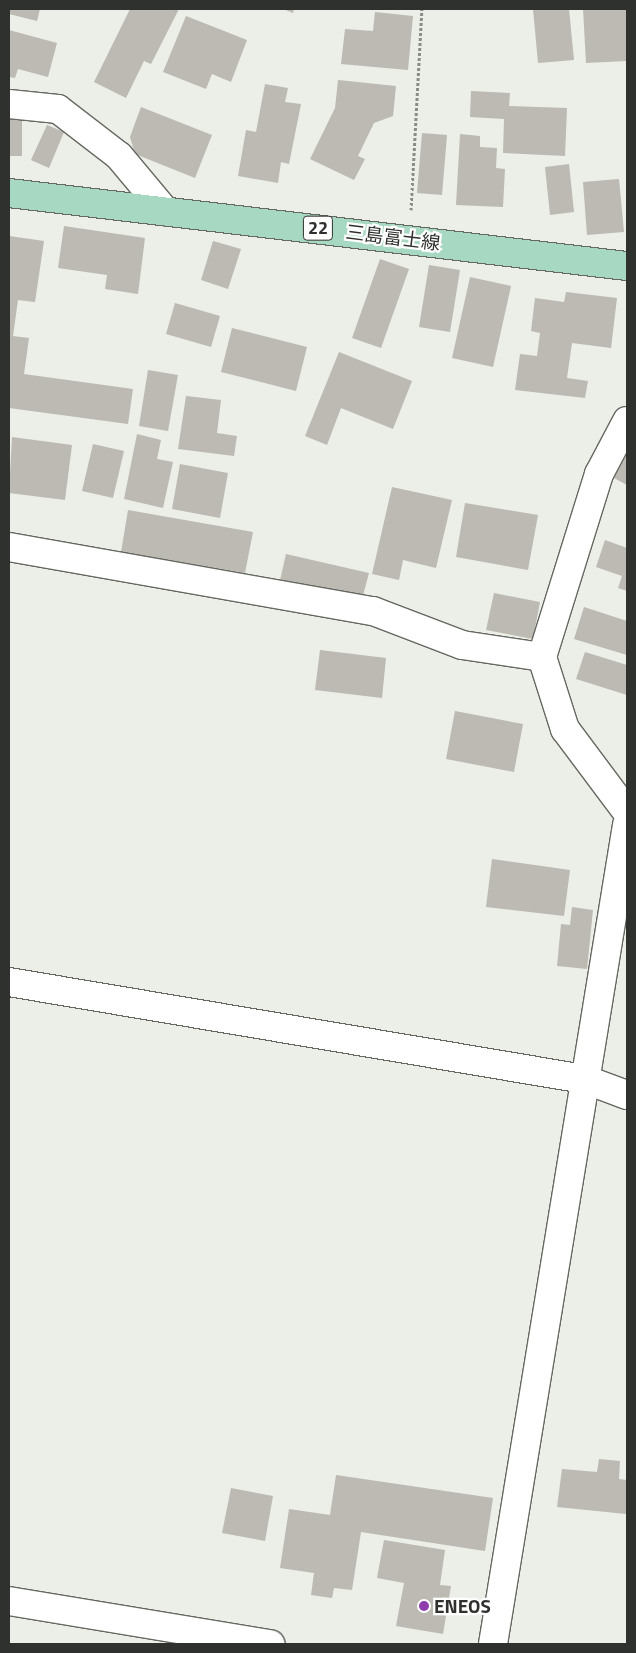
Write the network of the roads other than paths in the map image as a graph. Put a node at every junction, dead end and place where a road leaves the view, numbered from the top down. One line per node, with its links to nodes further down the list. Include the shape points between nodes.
1 (9, 104): 3 (street, via 58,109 119,156)
2 (9, 193): 3 (main road, 三島富士線 / 22)
3 (165, 211): 4 (main road, 三島富士線 / 22)
4 (627, 266)
5 (627, 421): 7 (street, via 598,474)
6 (9, 547): 7 (street, via 374,611 462,645)
7 (542, 657): 8 (street, via 566,729)
8 (627, 812)
9 (627, 825): 11 (street)
10 (9, 982): 11 (street)
11 (584, 1078): 12 (street); 16 (street)
12 (627, 1095)
13 (9, 1602): 14 (street)
14 (205, 1639): 15 (street)
15 (270, 1644)
16 (493, 1644)

